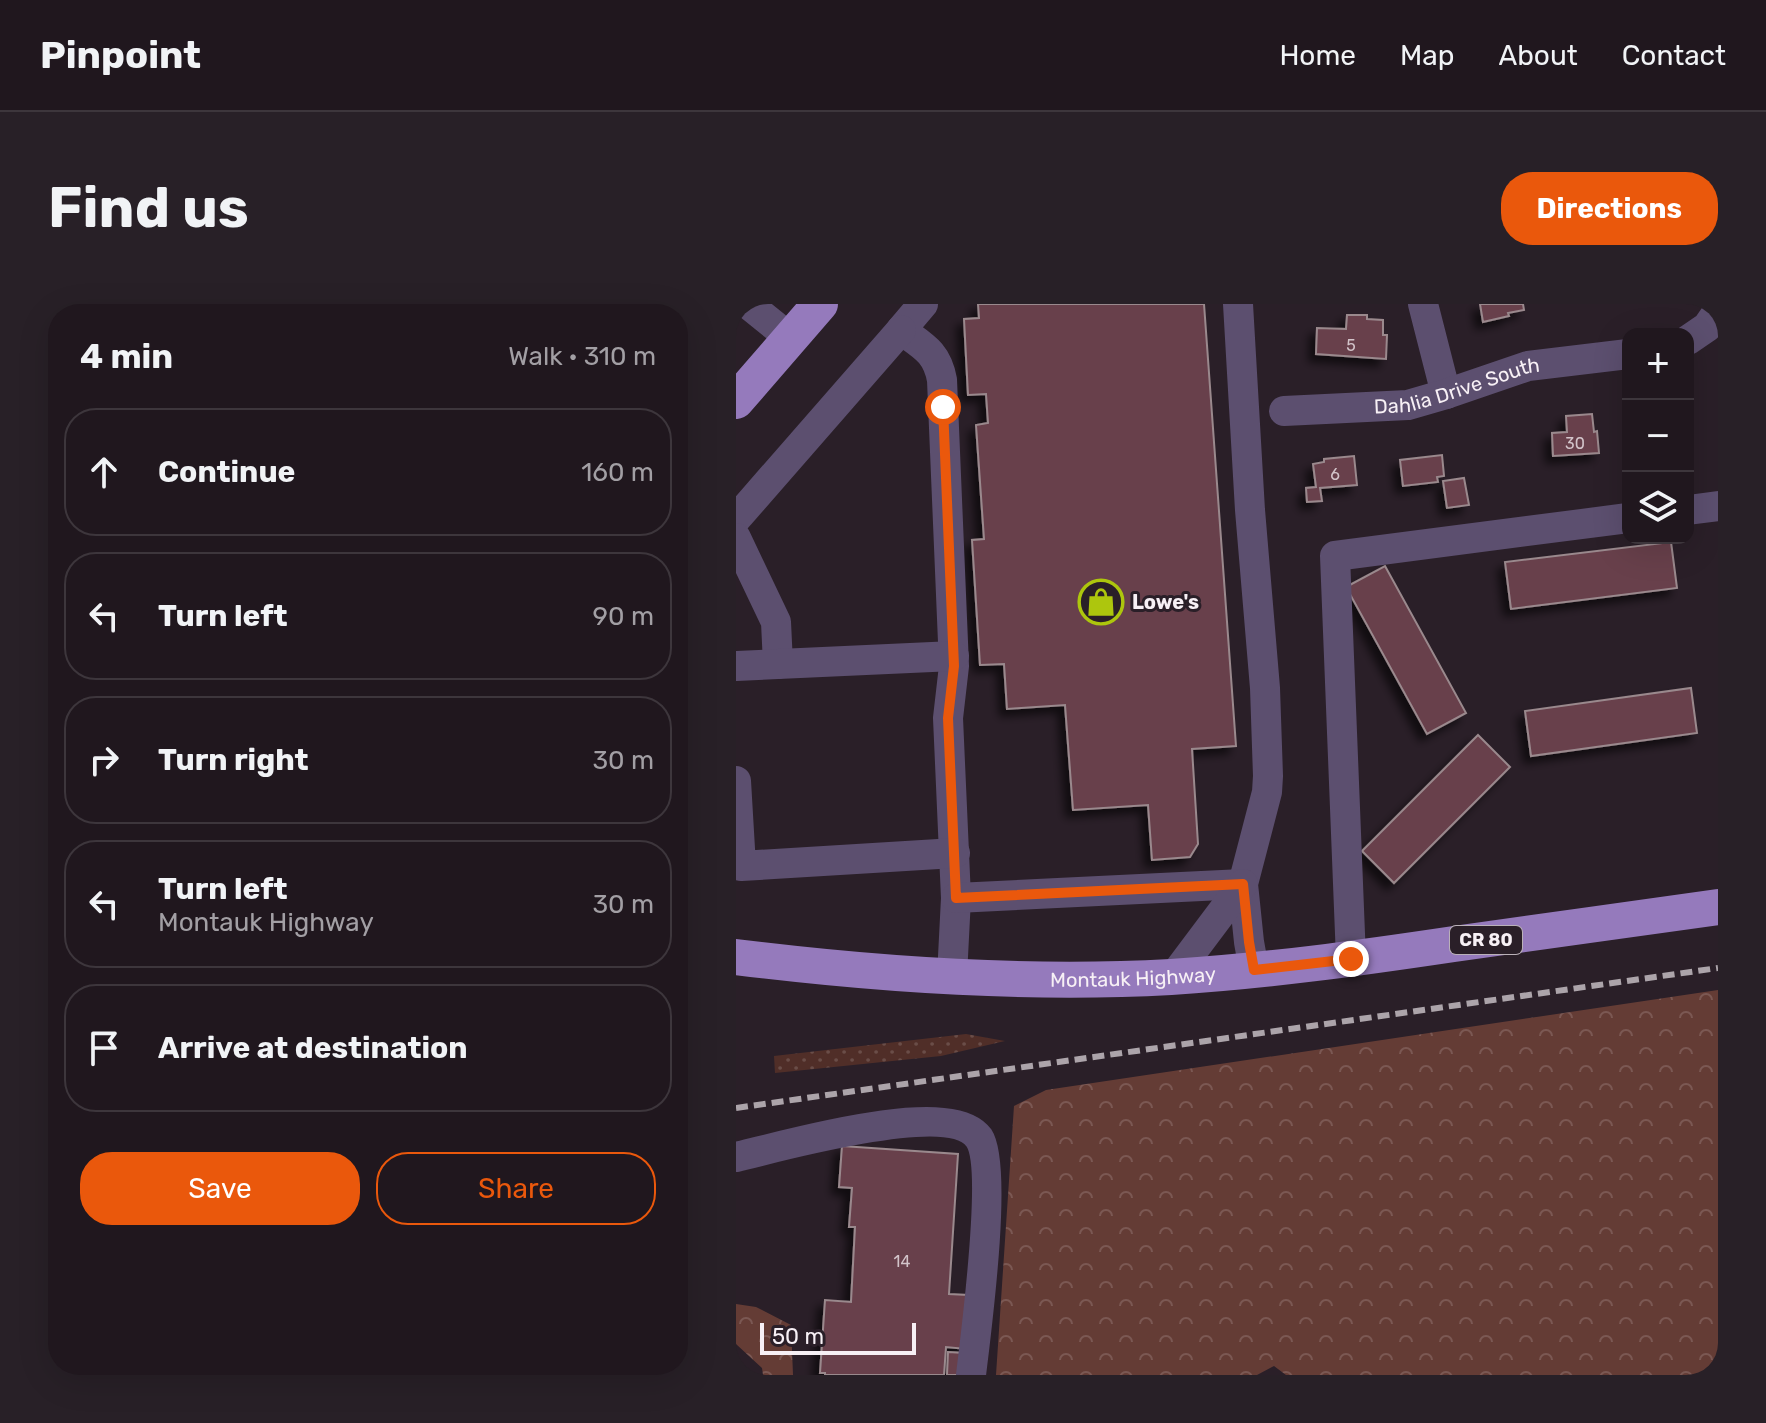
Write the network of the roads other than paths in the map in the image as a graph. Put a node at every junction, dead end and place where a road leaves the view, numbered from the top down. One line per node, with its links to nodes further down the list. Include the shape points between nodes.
1 (748, 304): 9 (street)
2 (819, 304): 9 (main road)
3 (923, 304): 7 (street)
4 (1238, 304): 24 (street, via 1268,776)
5 (1423, 304): 11 (street)
6 (1718, 311): 8 (street)
7 (901, 330): 16 (street); 19 (street, via 932,353 942,380)
8 (1694, 336)
9 (790, 338): 12 (main road)
10 (1622, 355): 11 (street, Dahlia Drive South, via 1528,366)
11 (1446, 394): 13 (street, Dahlia Drive South, via 1408,405)
12 (736, 401)
13 (1284, 411)
14 (1718, 506): 15 (street)
15 (1694, 509)
16 (736, 519)
17 (1622, 519): 28 (street, via 1335,556)
18 (736, 538): 20 (street, via 776,622)
19 (954, 656): 20 (street); 23 (street, via 948,718)
20 (778, 664): 21 (street)
21 (736, 666)
22 (736, 781): 23 (street, via 741,866)
23 (955, 853): 25 (street)
24 (1243, 884): 25 (street); 29 (street); 31 (street)
25 (956, 898): 30 (street)
26 (1718, 907): 28 (main road, Montauk Highway / CR 80)
27 (736, 957): 30 (main road, Montauk Highway / CR 80)
28 (1351, 959): 29 (main road, Montauk Highway / CR 80)
29 (1254, 970): 31 (main road, Montauk Highway / CR 80)
30 (952, 976): 31 (main road, Montauk Highway / CR 80)
31 (1174, 976)
32 (736, 1157): 33 (street, via 888,1124 954,1123 978,1137 985,1152 986,1211)
33 (971, 1375)

